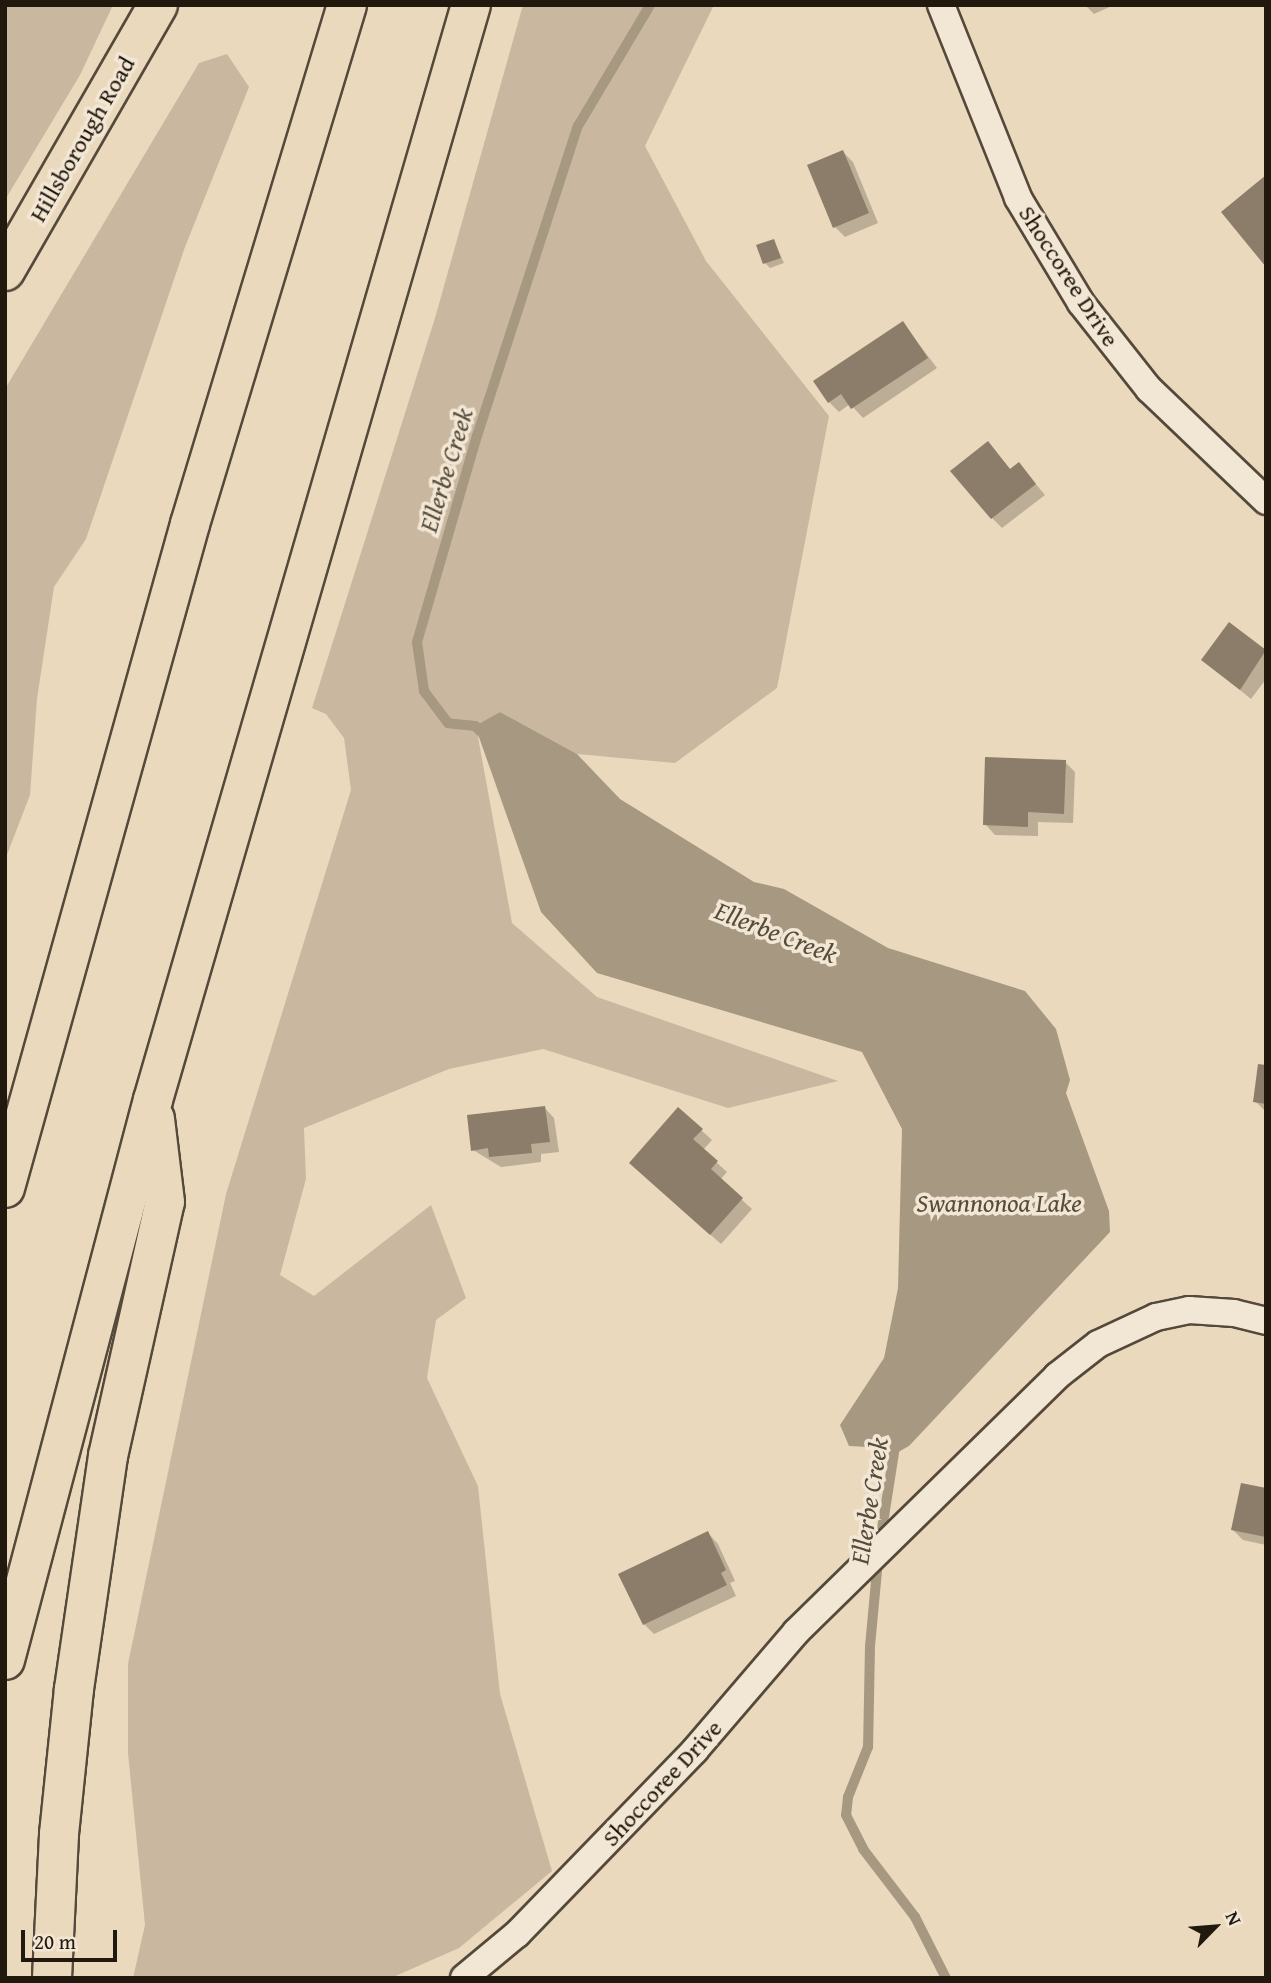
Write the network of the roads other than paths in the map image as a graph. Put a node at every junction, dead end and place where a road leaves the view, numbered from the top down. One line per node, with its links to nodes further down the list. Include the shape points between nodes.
1 (159, 5): 5 (main road, Hillsborough Road)
2 (347, 5): 8 (main road, via 186,537)
3 (471, 5): 7 (main road)
4 (941, 5): 6 (street, Shoccoree Drive, via 1014,189 1080,303 1149,389)
5 (5, 271)
6 (1266, 502)
7 (153, 1100): 10 (main road); 11 (main road, via 165,1202 108,1456 70,1729)
8 (5, 1188)
9 (1266, 1321): 12 (street, Shoccoree Drive, via 1189,1310 1128,1327 1057,1376 796,1632 643,1805 517,1934)
10 (5, 1660)
11 (52, 1978)
12 (464, 1978)

